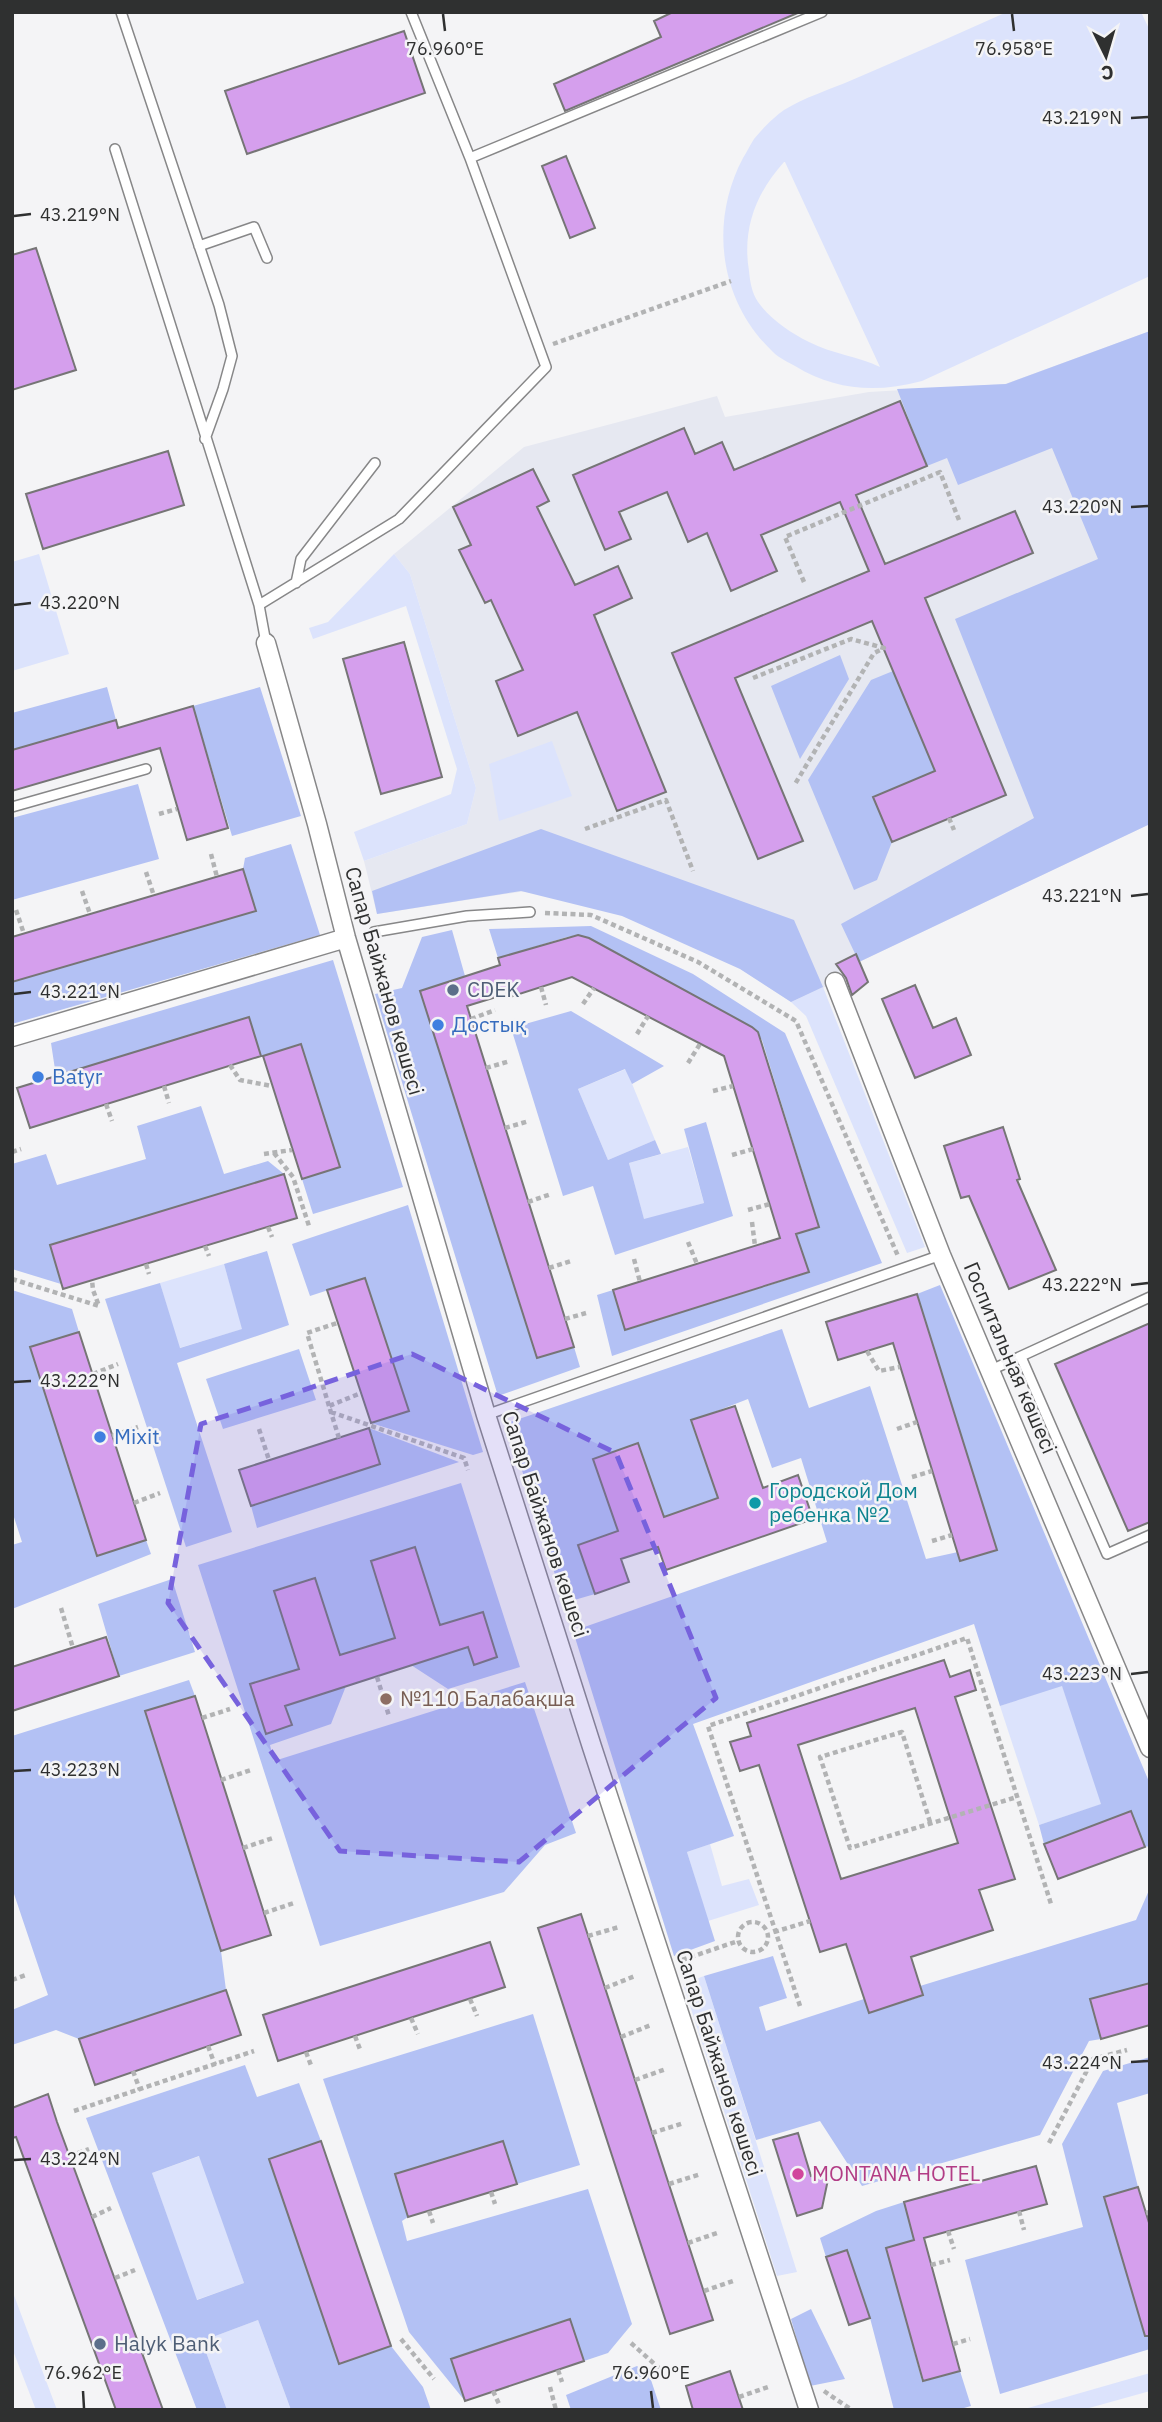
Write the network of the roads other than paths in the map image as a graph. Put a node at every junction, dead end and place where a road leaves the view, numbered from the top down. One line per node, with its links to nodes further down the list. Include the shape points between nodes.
1 (121, 12): 6 (lane)
2 (411, 12): 5 (lane)
3 (822, 12): 5 (lane)
4 (115, 149): 8 (lane)
5 (470, 158): 10 (lane, via 546,366 399,519)
6 (200, 246): 7 (lane, via 254,227); 8 (lane, via 232,356)
7 (267, 258)
8 (205, 439): 11 (lane)
9 (375, 463): 10 (lane, via 301,559)
10 (296, 583): 11 (lane)
11 (259, 606): 12 (lane)
12 (266, 643): 17 (street, Сапар Байжанов көшесі)
13 (146, 769): 14 (lane)
14 (12, 807)
15 (530, 912): 16 (lane, via 467,916)
16 (374, 932)
17 (346, 938): 19 (street); 24 (street, Сапар Байжанов көшесі)
18 (835, 982): 20 (street, Госпитальная көшесі)
19 (12, 1037)
20 (941, 1255): 23 (street, Госпитальная көшесі); 24 (lane)
21 (1150, 1297): 22 (lane)
22 (1021, 1356): 23 (lane); 25 (lane, via 1107,1553)
23 (991, 1370): 26 (street, Госпитальная көшесі)
24 (486, 1415): 27 (street, Сапар Байжанов көшесі)
25 (1150, 1535)
26 (1150, 1748)
27 (809, 2410)

